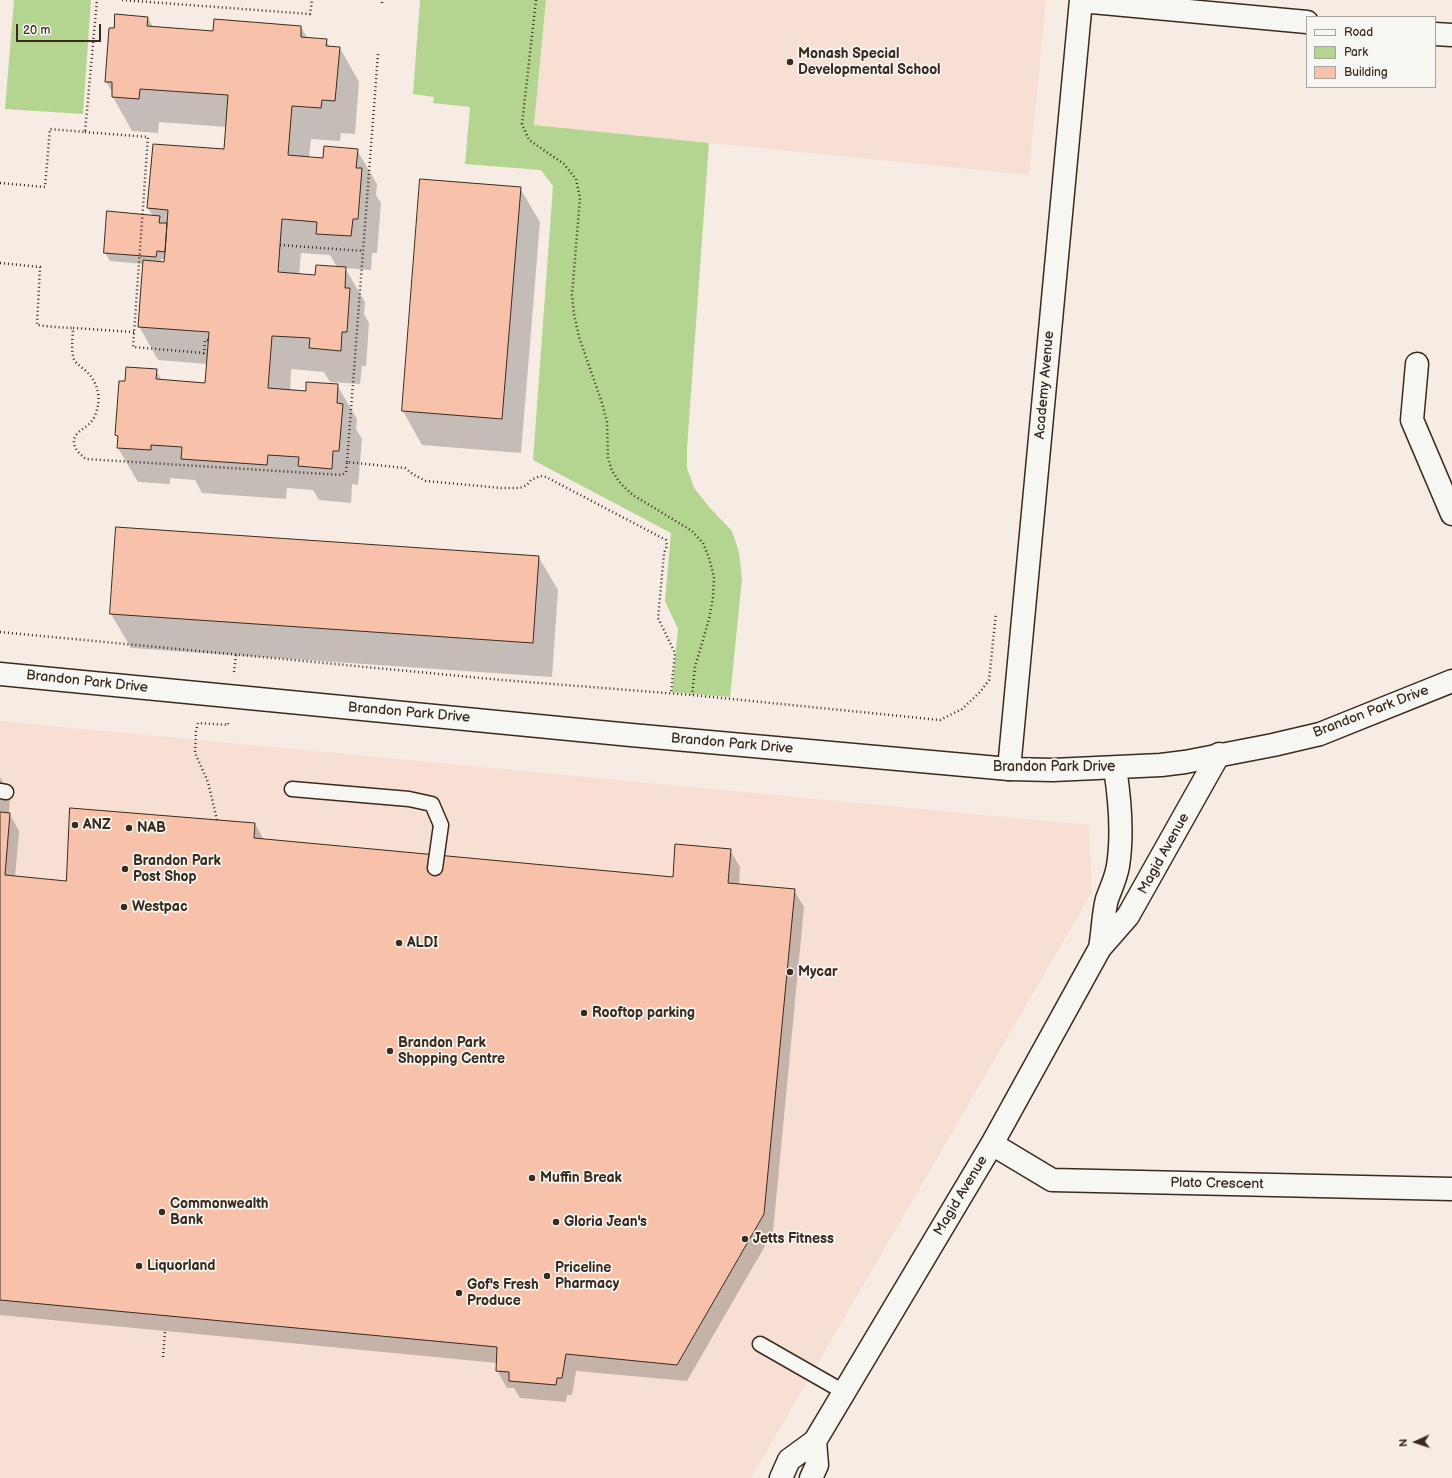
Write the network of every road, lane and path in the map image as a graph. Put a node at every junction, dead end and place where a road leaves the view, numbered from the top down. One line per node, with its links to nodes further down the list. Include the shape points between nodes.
1 (97, 0): 10 (path)
2 (122, 0): 3 (path, via 310,14)
3 (312, 0)
4 (536, 0): 27 (path, via 522,124 529,140 564,164 576,179 580,198 572,295 574,314 607,422 608,458 612,471 633,495 692,531 703,543 714,577 713,597 695,666)
5 (1081, 1): 6 (street); 31 (street, Academy Avenue)
6 (1306, 22)
7 (1436, 34): 8 (street)
8 (1452, 35)
9 (378, 54): 13 (path)
10 (85, 132): 11 (path, via 50,129 45,187); 16 (path, via 148,137)
11 (0, 183)
12 (280, 245): 13 (path)
13 (363, 251): 19 (path)
14 (0, 263): 15 (path, via 40,267 36,324)
15 (73, 328): 16 (path); 19 (path, via 72,357 89,374 98,390 97,412 92,421 74,439 77,452 86,459 342,475 346,472)
16 (134, 332): 17 (path, via 133,347 204,353 205,340)
17 (208, 340)
18 (1418, 364): 20 (street, via 1412,420)
19 (347, 462): 26 (path, via 406,468 426,481 501,488 520,488 540,476 546,477 666,540 658,618 675,653)
20 (1452, 514)
21 (996, 609): 27 (path, via 989,680 962,709 940,720)
22 (0, 632): 23 (path)
23 (236, 654): 26 (path, via 502,680); 28 (path)
24 (0, 674): 28 (street, Brandon Park Drive)
25 (1452, 681): 29 (street, Brandon Park Drive, via 1320,734)
26 (671, 693): 27 (path)
27 (692, 695)
28 (232, 696): 31 (street, Brandon Park Drive); 33 (path, via 228,725 198,723 196,731 195,753 208,782)
29 (1219, 754): 30 (street, Brandon Park Drive, via 1185,762); 35 (street, Magid Avenue, via 1128,916)
30 (1115, 768): 31 (street, Brandon Park Drive); 35 (street, Magid Avenue, via 1120,846 1118,867 1107,899)
31 (1009, 769)
32 (292, 788): 34 (lane, via 409,799 432,804 441,825)
33 (217, 820)
34 (435, 868)
35 (1100, 948): 36 (street, Magid Avenue)
36 (992, 1144): 37 (street, Plato Crescent, via 1052,1180); 41 (street, Magid Avenue)
37 (1452, 1190)
38 (165, 1332): 40 (path)
39 (760, 1344): 41 (lane)
40 (162, 1357)
41 (844, 1392): 42 (street, Magid Avenue)
42 (815, 1441): 43 (street, Magid Avenue, via 789,1460); 44 (street, via 817,1465)
43 (781, 1478)
44 (811, 1478)

